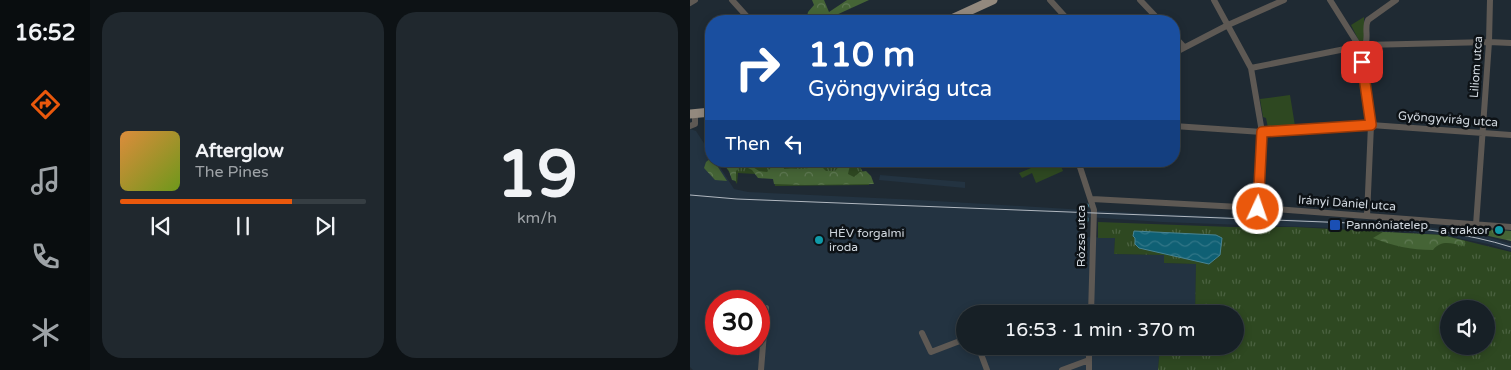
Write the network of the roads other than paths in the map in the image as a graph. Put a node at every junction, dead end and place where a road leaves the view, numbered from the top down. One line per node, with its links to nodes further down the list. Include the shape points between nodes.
1 (695, 0): 11 (street)
2 (732, 0): 12 (street)
3 (992, 0): 13 (main road)
4 (1050, 0): 14 (street)
5 (1140, 0): 15 (street)
6 (1214, 0): 16 (street)
7 (1284, 0): 16 (street)
8 (1330, 0): 20 (street)
9 (1396, 0): 20 (street, via 1368,20 1367,42)
10 (1490, 0): 17 (street, Liliom utca)
11 (690, 3)
12 (746, 15)
13 (967, 15)
14 (1064, 15)
15 (1154, 15)
16 (1228, 25): 21 (street); 23 (street)
17 (1489, 42): 19 (street); 20 (street); 30 (street, Liliom utca)
18 (1180, 43): 21 (street)
19 (1511, 43)
20 (1362, 45): 23 (street); 26 (street)
21 (1184, 47): 22 (street)
22 (1180, 49)
23 (1251, 68): 29 (street)
24 (705, 113): 25 (main road)
25 (692, 114): 27 (street, via 695,124)
26 (1371, 125): 29 (street, Gyöngyvirág utca); 30 (street, Gyöngyvirág utca); 35 (street)
27 (690, 126)
28 (1180, 126): 29 (street, Gyöngyvirág utca)
29 (1262, 132): 34 (street)
30 (1483, 133): 31 (street, Gyöngyvirág utca); 36 (street, Liliom utca)
31 (1511, 135)
32 (1080, 167): 33 (street, Rózsa utca)
33 (1092, 199): 34 (street, Irányi Dániel utca); 38 (street, Rózsa utca)
34 (1258, 209): 35 (street, Irányi Dániel utca)
35 (1367, 216): 36 (street, Irányi Dániel utca)
36 (1476, 225): 37 (street, Irányi Dániel utca)
37 (1511, 227)
38 (1091, 305)
39 (922, 333): 40 (street, via 931,352)
40 (956, 342)
41 (762, 355): 45 (street)
42 (981, 355): 46 (street)
43 (1089, 355): 44 (street)
44 (1089, 360): 47 (street); 48 (street)
45 (761, 370)
46 (987, 370)
47 (1062, 370)
48 (1089, 370)

